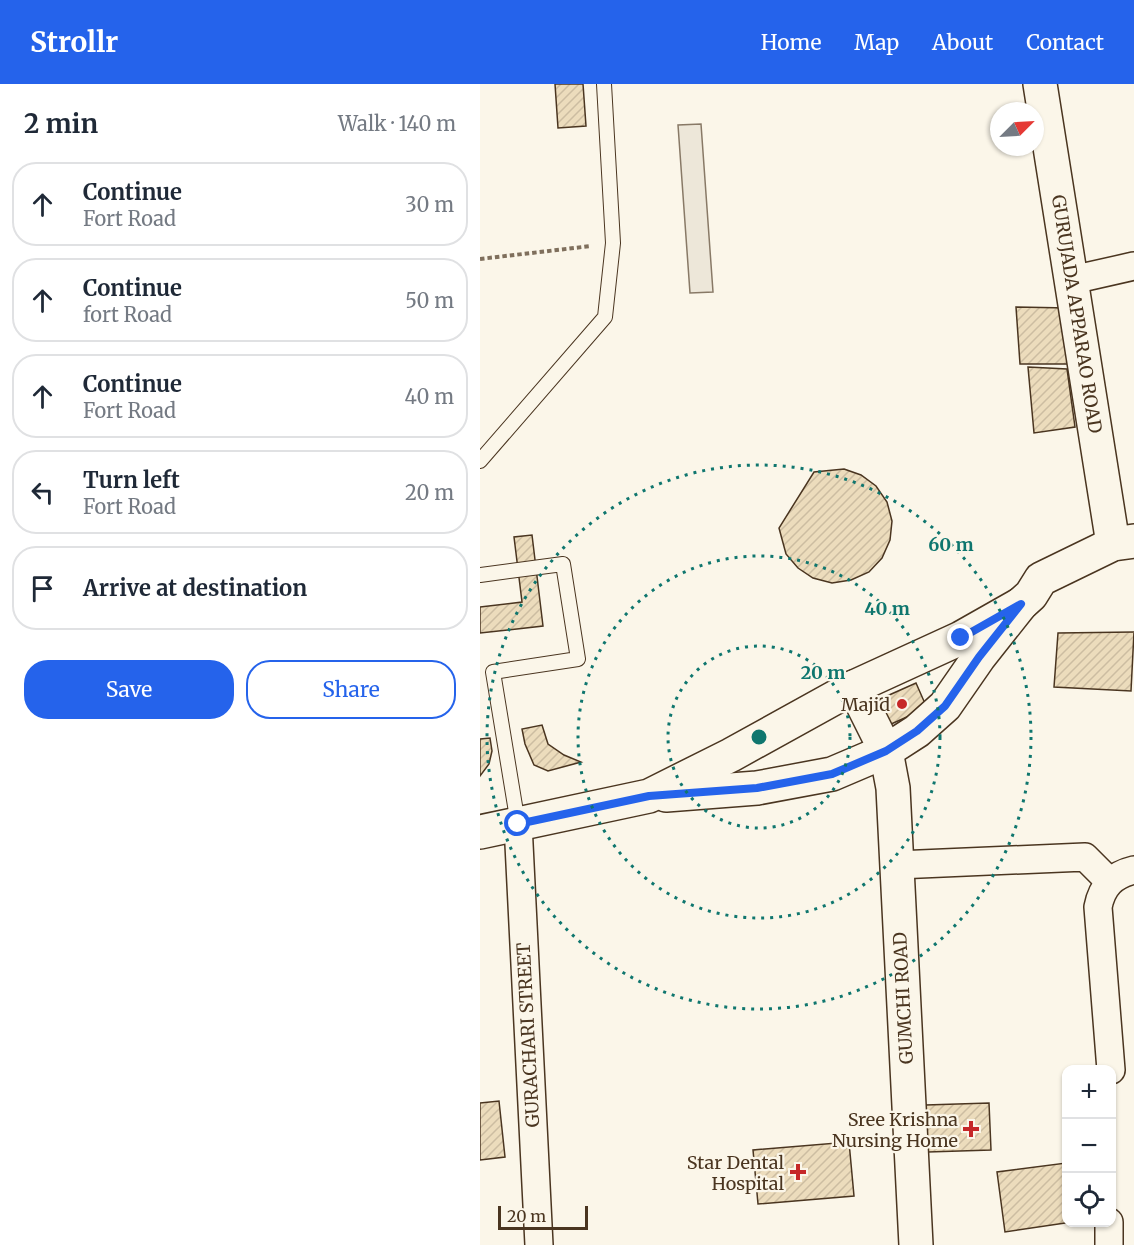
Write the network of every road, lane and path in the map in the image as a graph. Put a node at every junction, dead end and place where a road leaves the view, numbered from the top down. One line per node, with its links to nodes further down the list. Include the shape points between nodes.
1 (604, 84): 3 (lane)
2 (1041, 84): 6 (street, GURUJADA APPARAO ROAD)
3 (613, 243): 4 (path); 7 (lane, via 605,316)
4 (480, 259)
5 (1134, 266): 6 (street)
6 (1072, 280): 8 (street, GURUJADA APPARAO ROAD)
7 (480, 461)
8 (1123, 542): 10 (street, via 1041,579)
9 (480, 575): 14 (lane, via 563,564 578,659 493,672)
10 (1021, 604): 11 (street, via 961,638); 12 (street, via 945,706)
11 (854, 687): 12 (street, GUMCHI ROAD); 13 (street)
12 (886, 751): 13 (street, via 832,774 811,778 757,788); 16 (street, GUMCHI ROAD, via 893,788)
13 (649, 796): 14 (street)
14 (518, 824): 15 (street); 20 (street, GURACHARI STREET)
15 (480, 832)
16 (897, 865): 17 (street, via 1085,858); 21 (street, GUMCHI ROAD)
17 (1124, 874): 18 (street, via 1100,895 1098,907)
18 (1111, 1065)
19 (1109, 1227): 22 (street)
20 (539, 1245)
21 (916, 1245)
22 (1108, 1245)

